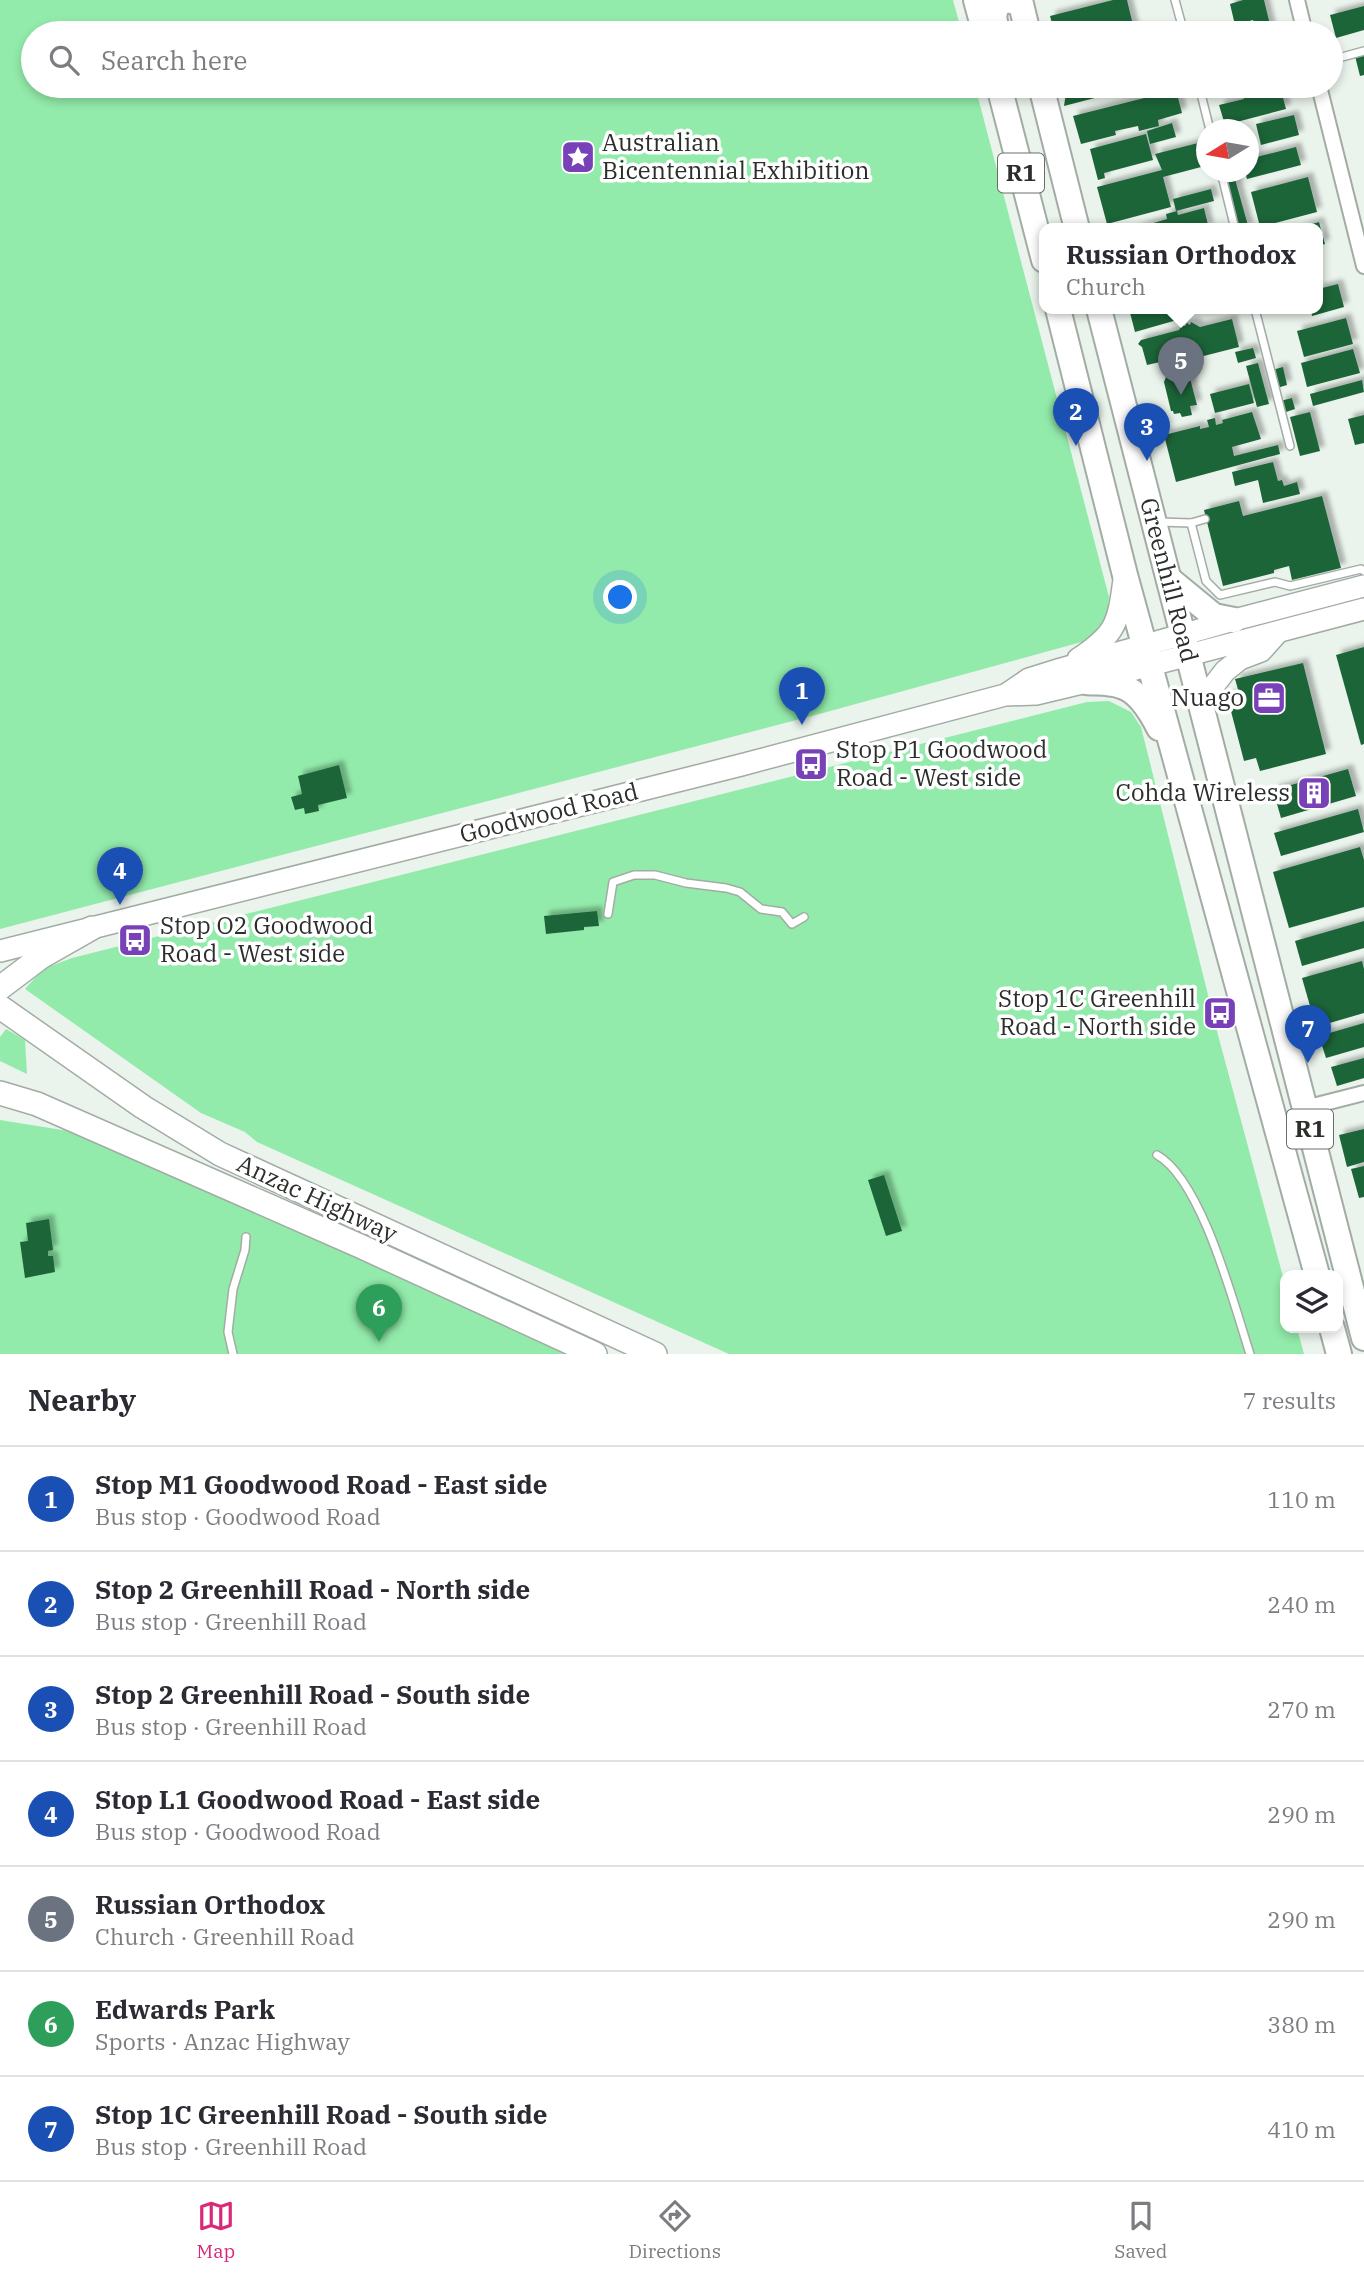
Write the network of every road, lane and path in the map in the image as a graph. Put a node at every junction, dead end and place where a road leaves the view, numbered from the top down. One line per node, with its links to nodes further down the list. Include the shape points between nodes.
1 (976, 0): 5 (highway)
2 (1175, 0): 8 (lane)
3 (1297, 0): 9 (street)
4 (1024, 1): 6 (highway, via 997,4); 7 (highway)
5 (982, 21)
6 (994, 21)
7 (1026, 21)
8 (1181, 21)
9 (1303, 21)
10 (1364, 51): 11 (lane)
11 (1343, 57)
12 (1002, 98): 18 (highway, R1)
13 (1033, 98): 18 (highway, via 1034,116)
14 (1044, 98): 20 (highway, R1)
15 (1202, 98): 17 (lane)
16 (1322, 98): 23 (street)
17 (1207, 119)
18 (1009, 127): 22 (highway, R1)
19 (1223, 182): 21 (lane)
20 (1075, 223)
21 (1234, 223)
22 (1039, 238)
23 (1364, 266)
24 (1059, 314): 32 (highway, Greenhill Road / R1)
25 (1100, 314): 29 (highway, Greenhill Road / R1)
26 (1256, 314): 27 (lane)
27 (1290, 446)
28 (1205, 519): 30 (lane)
29 (1154, 522): 30 (lane); 33 (highway, Greenhill Road / R1)
30 (1191, 523): 31 (lane, via 1206,580 1220,595 1275,582 1290,586)
31 (1364, 571)
32 (1125, 575): 39 (highway, Greenhill Road / R1); 40 (main road, via 1112,632)
33 (1169, 579): 36 (highway, via 1214,616); 38 (highway, Greenhill Road / R1)
34 (1364, 586): 36 (main road, Goodwood Road)
35 (1364, 609): 37 (main road, Goodwood Road)
36 (1234, 620): 38 (main road, Goodwood Road)
37 (1279, 631): 38 (main road, Goodwood Road); 43 (main road, via 1261,651 1225,671)
38 (1186, 645): 39 (main road, Goodwood Road); 43 (highway, Greenhill Road / R1)
39 (1147, 655): 40 (main road, Goodwood Road); 41 (main road, Goodwood Road); 44 (highway, Greenhill Road / R1)
40 (1061, 669): 42 (main road, Goodwood Road, via 1029,679)
41 (1086, 682): 42 (main road, Goodwood Road, via 1036,694); 44 (highway, via 1121,685 1132,692 1145,704)
42 (1006, 695): 48 (main road, Goodwood Road)
43 (1201, 702): 47 (highway, Greenhill Road / R1)
44 (1175, 760): 51 (highway, Greenhill Road / R1)
45 (608, 914): 46 (lane, via 613,882 655,875 740,892 761,909 782,912 792,924)
46 (804, 917)
47 (1257, 919): 51 (highway, via 1237,926 1235,936 1244,972); 57 (highway, Greenhill Road / R1)
48 (92, 928): 49 (main road, Goodwood Road); 50 (main road, Goodwood Road, via 41,957)
49 (3, 948)
50 (0, 988)
51 (1243, 1005): 61 (highway, Greenhill Road / R1)
52 (0, 1007): 67 (main road, Anzac Highway, via 143,1107 220,1154)
53 (0, 1076): 56 (main road)
54 (0, 1093): 56 (main road)
55 (1364, 1093): 57 (street)
56 (37, 1104): 66 (main road, Anzac Highway)
57 (1305, 1108): 59 (highway, Greenhill Road / R1)
58 (1157, 1155): 68 (lane, via 1169,1161 1187,1184 1219,1257)
59 (1329, 1202): 62 (highway, via 1323,1231); 64 (highway, Greenhill Road / R1)
60 (246, 1237): 65 (lane, via 228,1332)
61 (1316, 1270)
62 (1332, 1270)
63 (1333, 1333): 69 (highway)
64 (1364, 1338)
65 (233, 1354)
66 (595, 1354)
67 (655, 1354)
68 (1250, 1354)
69 (1339, 1354)

